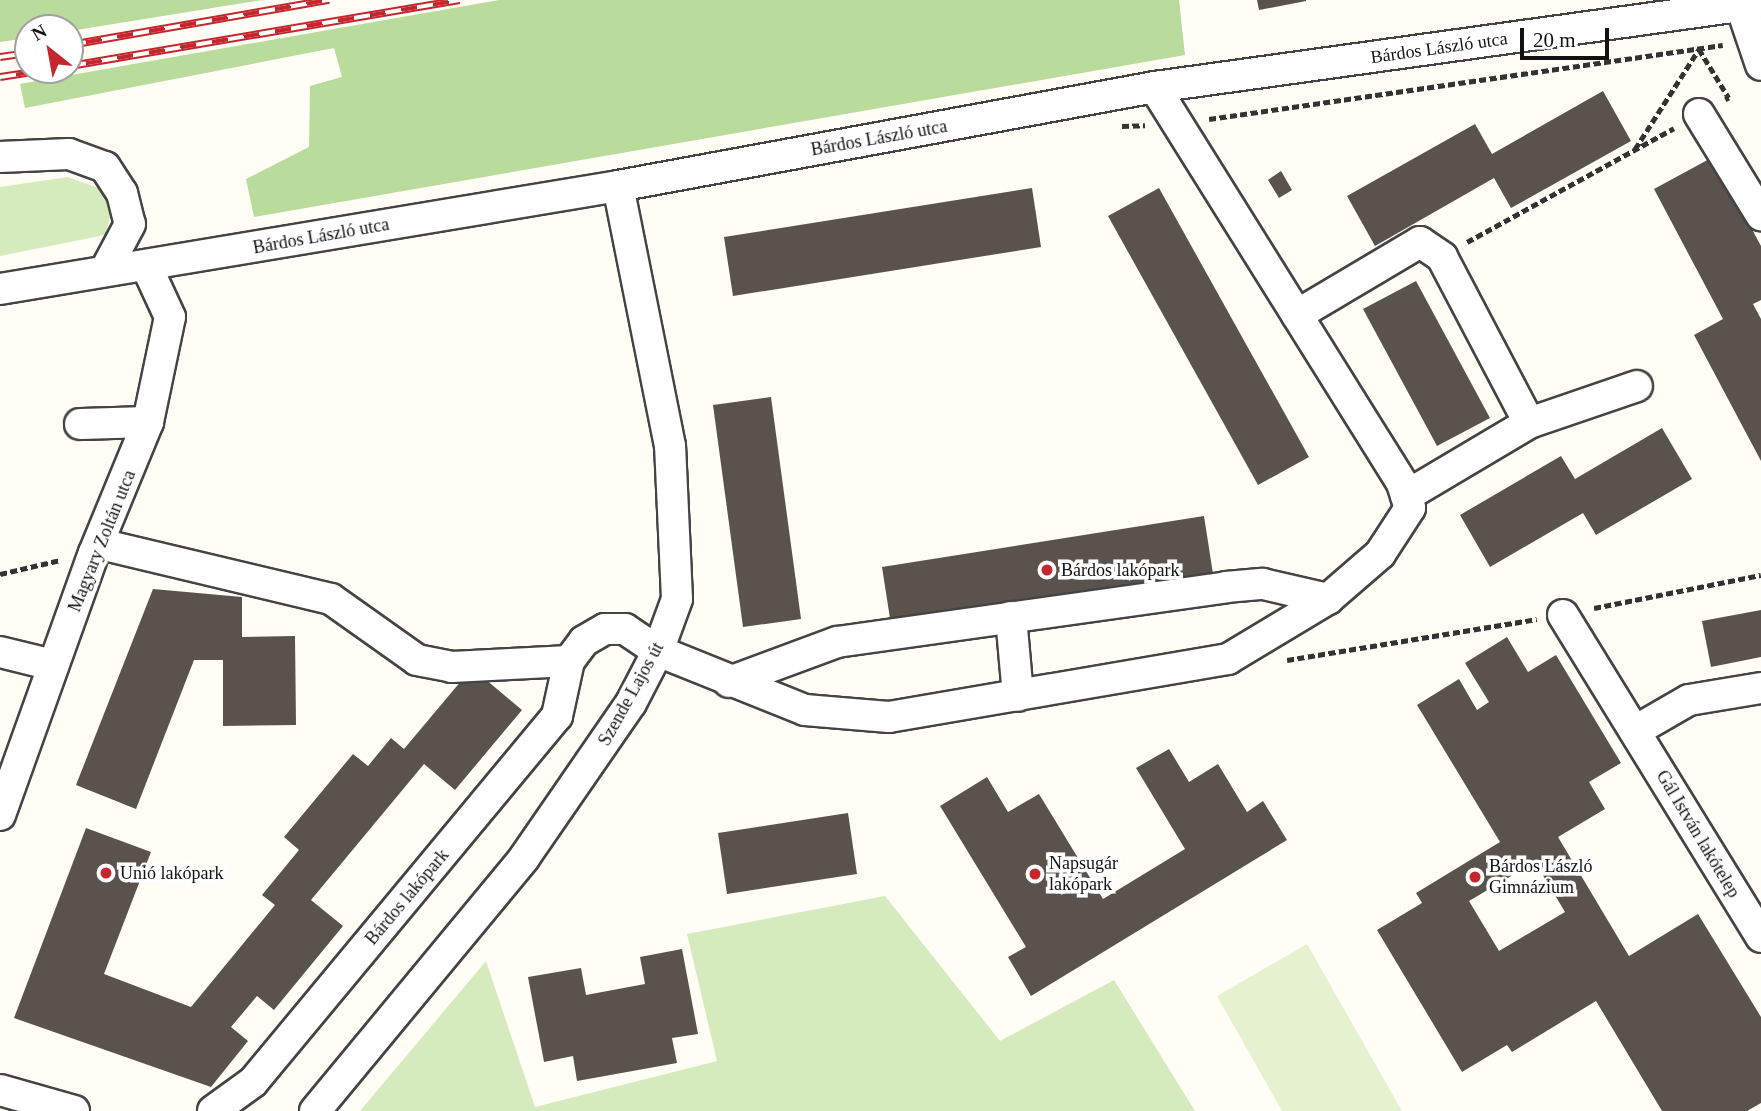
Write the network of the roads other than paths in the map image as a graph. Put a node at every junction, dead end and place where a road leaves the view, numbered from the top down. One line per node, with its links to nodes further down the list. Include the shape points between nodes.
1 (1751, 5): 2 (street); 3 (street, Bárdos László utca)
2 (1755, 53)
3 (1155, 87): 6 (street, Bárdos László utca); 11 (street)
4 (1699, 114): 7 (street)
5 (0, 157): 9 (street, via 69,153 105,167 122,193 131,224)
6 (618, 186): 8 (street, Bárdos László utca); 21 (street, Szende Lajos út, via 670,446 677,512 677,598)
7 (1761, 215)
8 (146, 265): 9 (street, Bárdos László utca); 13 (street, Magyary Zoltán utca, via 170,317)
9 (105, 271): 10 (street, Bárdos László utca)
10 (0, 289)
11 (1297, 315): 14 (street, via 1420,242 1442,257); 16 (street)
12 (1637, 386): 14 (street)
13 (148, 422): 15 (street); 17 (street, Magyary Zoltán utca)
14 (1529, 423): 16 (street)
15 (80, 424)
16 (1406, 496): 18 (street, via 1410,508 1399,531)
17 (100, 544): 23 (street, via 331,599 416,660 452,667); 24 (street, Magyary Zoltán utca)
18 (1328, 599): 20 (street, via 1263,584); 27 (street, via 1228,659)
19 (1563, 614): 28 (street, Gál István lakótelep)
20 (1011, 617): 25 (street, via 837,642); 27 (street)
21 (659, 651): 23 (street, via 625,629 604,629 584,641); 25 (street); 34 (street, Szende Lajos út, via 610,734 524,858)
22 (0, 652): 24 (street)
23 (569, 661): 33 (street, Bárdos lakópark, via 557,716 253,1082)
24 (53, 665): 29 (street, Magyary Zoltán utca)
25 (729, 682): 27 (street, via 805,710 889,717)
26 (1761, 688): 28 (street, via 1689,700)
27 (1018, 696)
28 (1635, 731): 30 (street, Gál István lakótelep)
29 (0, 815)
30 (1761, 937)
31 (0, 1090): 32 (street)
32 (74, 1111)
33 (213, 1111)
34 (315, 1111)

